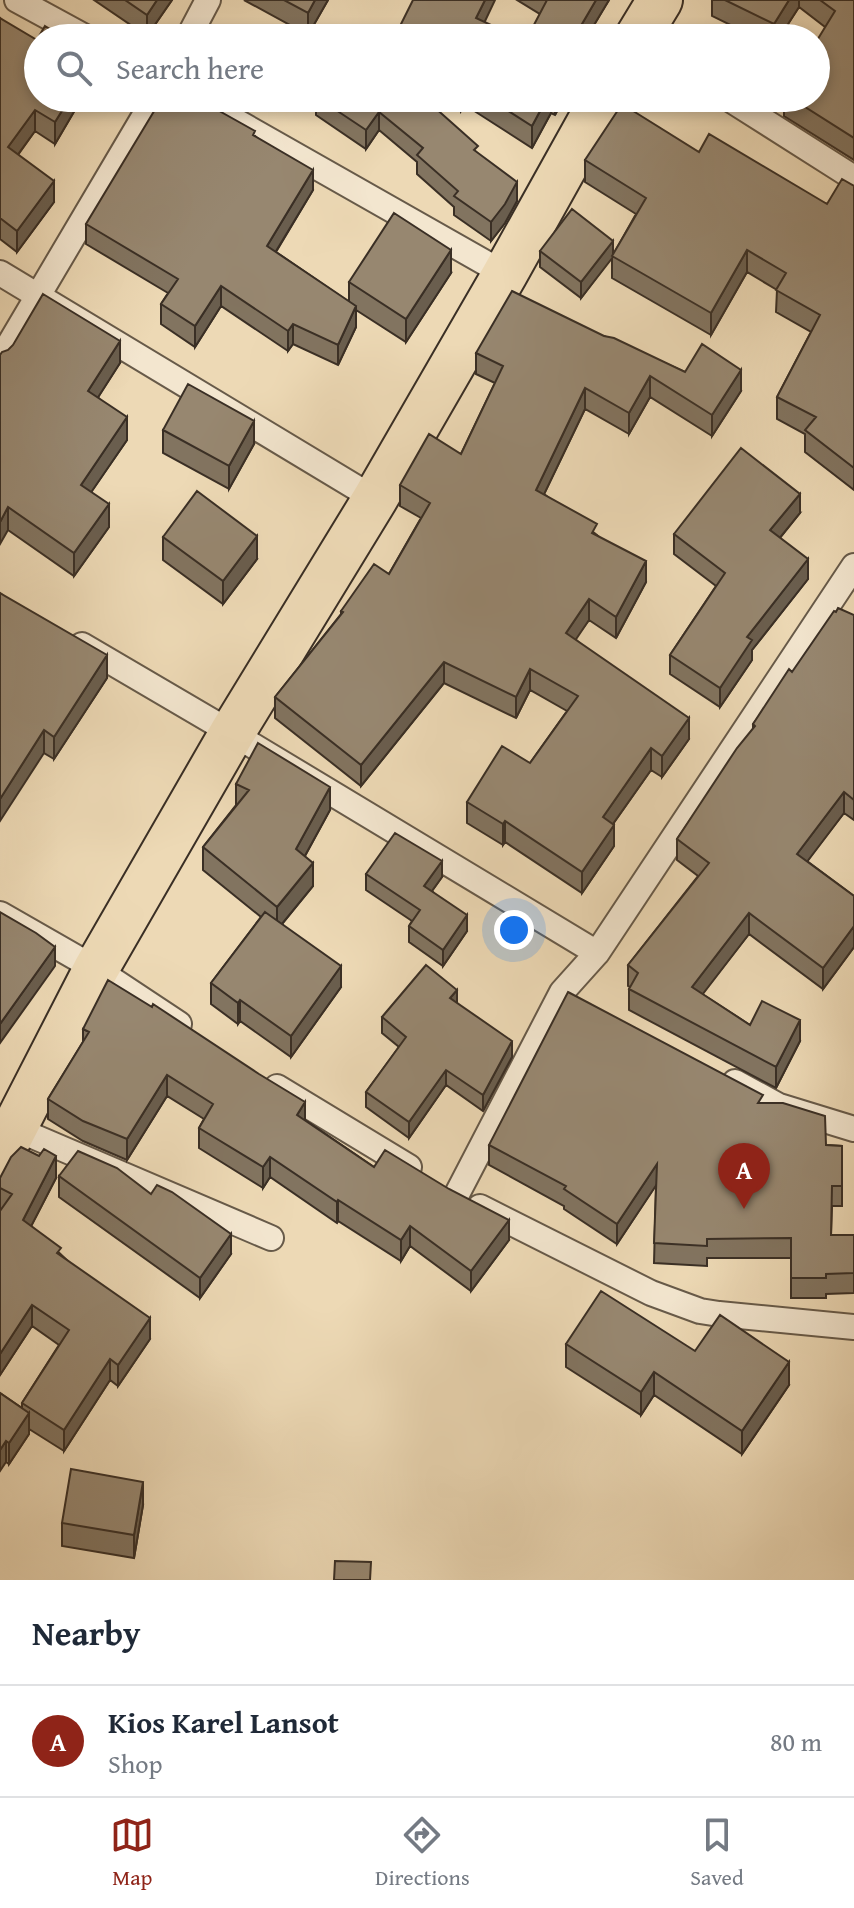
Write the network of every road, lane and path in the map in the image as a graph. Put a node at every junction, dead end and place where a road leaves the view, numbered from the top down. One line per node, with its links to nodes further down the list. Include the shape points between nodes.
1 (17, 0): 4 (street)
2 (208, 0): 5 (street)
3 (660, 0): 6 (highway)
4 (61, 24)
5 (195, 24)
6 (645, 24)
7 (147, 112): 14 (street)
8 (218, 112): 13 (street)
9 (596, 112): 13 (highway)
10 (750, 112): 11 (street)
11 (854, 178)
12 (0, 273): 14 (street)
13 (505, 286): 16 (highway)
14 (37, 296): 15 (street); 16 (street)
15 (0, 360)
16 (375, 499): 19 (highway)
17 (854, 566): 21 (street, via 834,610)
18 (68, 638): 19 (street)
19 (232, 733): 21 (street); 22 (highway)
20 (0, 914): 22 (street)
21 (597, 953): 28 (street)
22 (96, 969): 23 (street); 27 (highway)
23 (201, 1038)
24 (715, 1072): 26 (street, via 779,1106)
25 (254, 1073): 28 (street)
26 (854, 1129)
27 (7, 1142): 29 (street)
28 (443, 1187): 30 (street, via 651,1293 700,1311)
29 (271, 1238)
30 (854, 1327)

